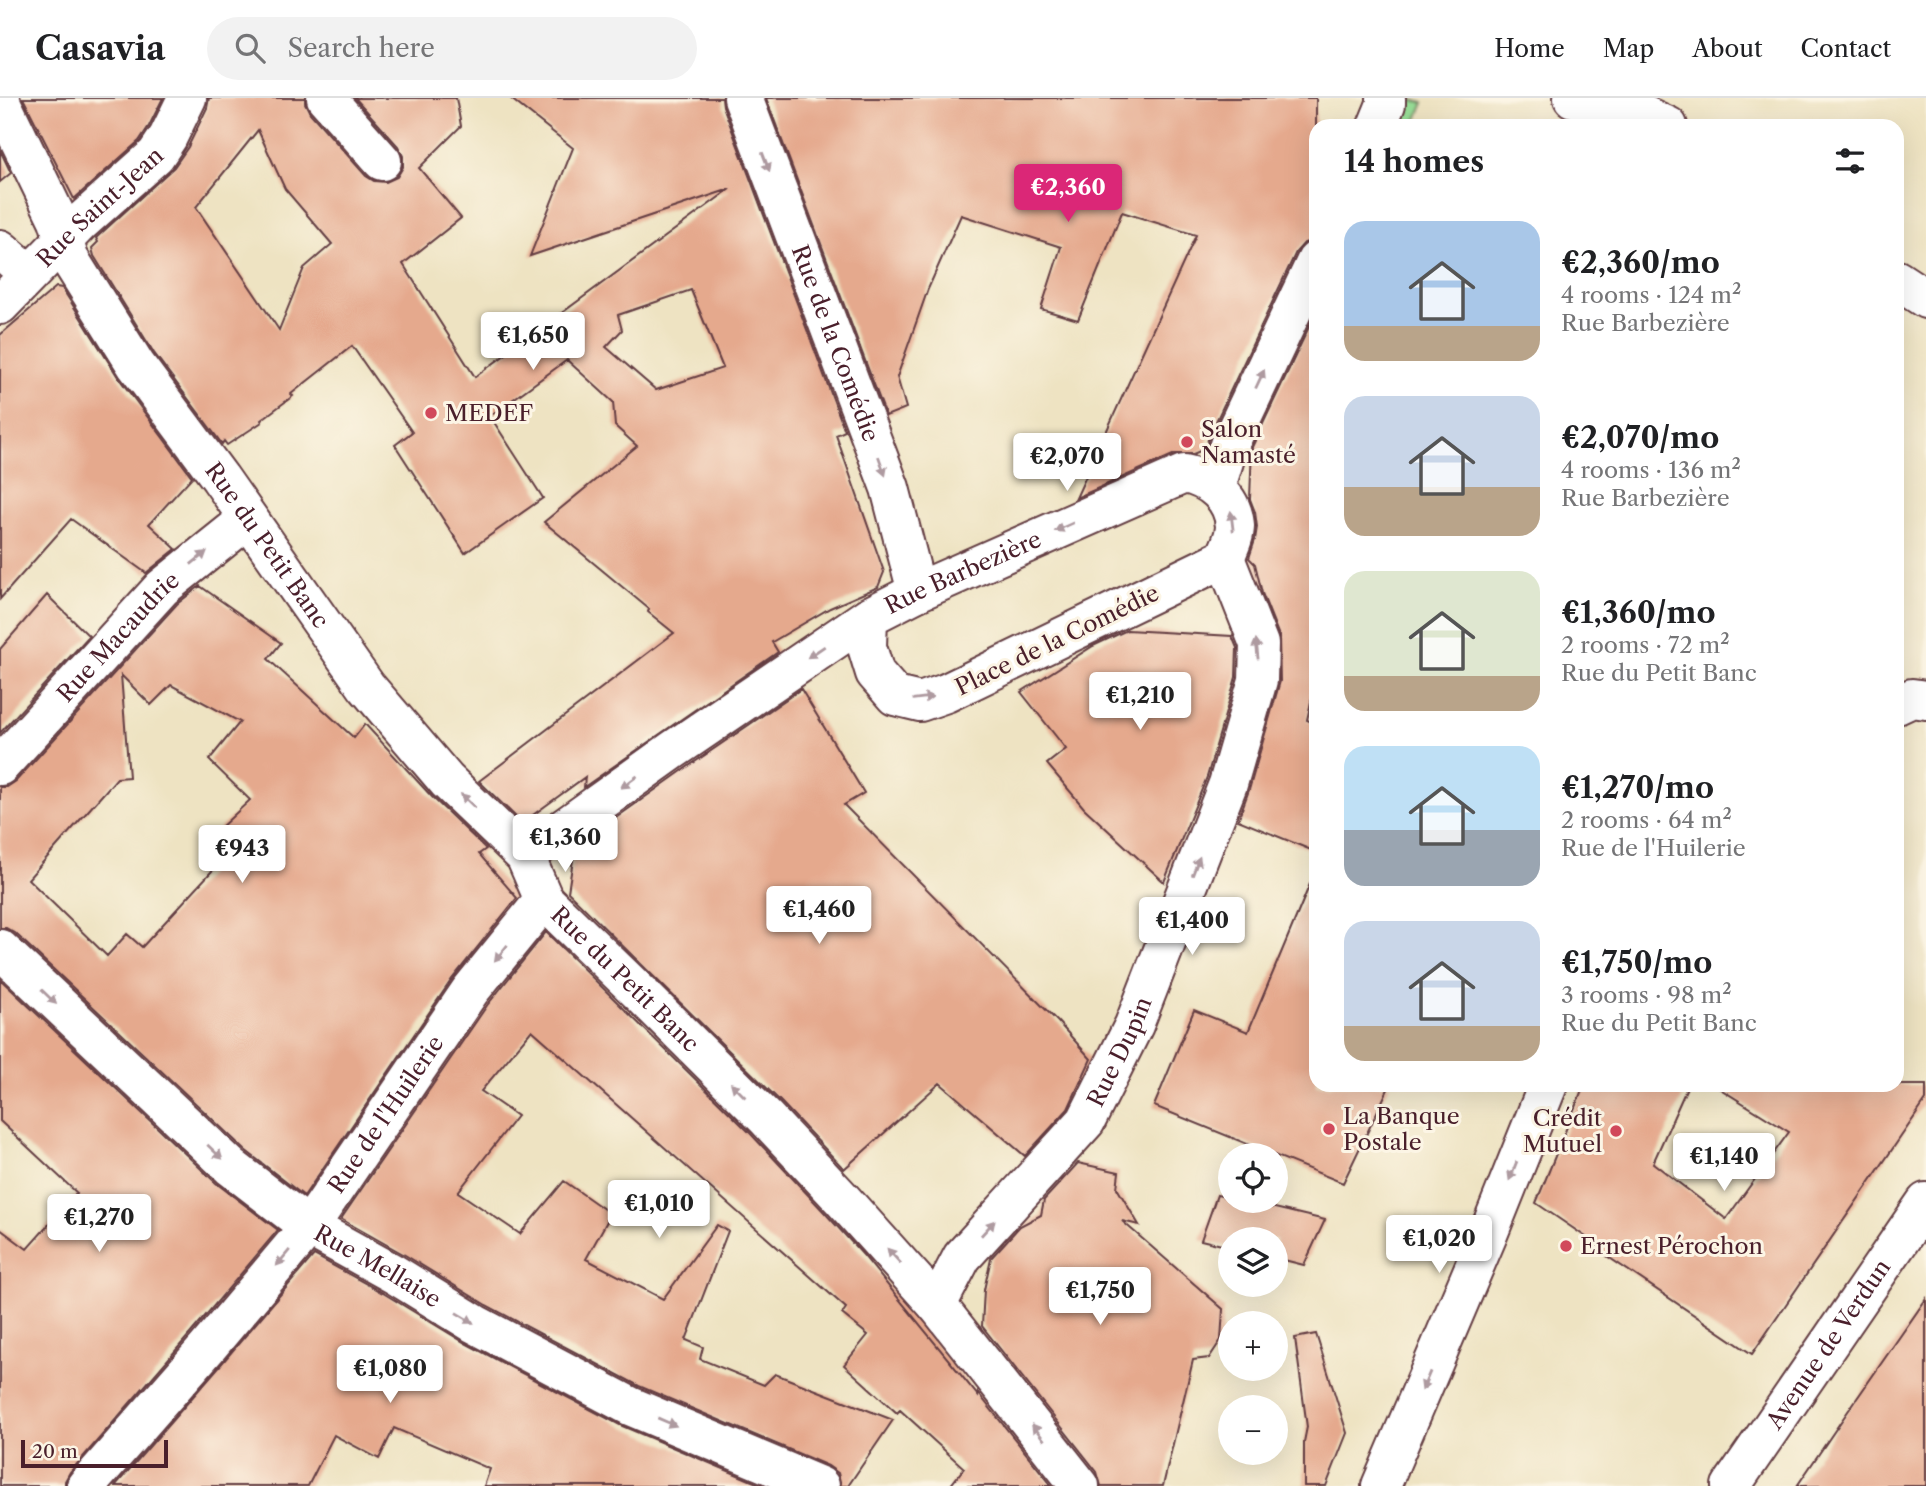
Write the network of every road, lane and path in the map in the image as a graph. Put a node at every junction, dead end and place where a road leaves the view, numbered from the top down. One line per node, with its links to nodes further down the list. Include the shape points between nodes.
1 (187, 98): 10 (street, Rue Saint-Jean, via 156,155)
2 (326, 98): 9 (street)
3 (743, 98): 20 (street, Rue de la Comédie, one-way to 20, via 890,488)
4 (1385, 98): 8 (street)
5 (1573, 98): 7 (street)
6 (0, 100): 10 (street, Rue du Petit Banc)
7 (1645, 115)
8 (1380, 119)
9 (382, 161)
10 (64, 240): 12 (street, Rue Saint-Jean); 18 (street, Rue du Petit Banc, via 69,258 136,365)
11 (0, 248): 12 (street)
12 (29, 274): 16 (street, Rue Saint-Jean)
13 (1309, 276): 17 (street, one-way to 13, via 1229,445)
14 (1904, 285): 15 (street)
15 (1926, 299)
16 (0, 305)
17 (1216, 487): 19 (street, one-way to 17, via 1235,526 1231,508); 20 (street, Rue Barbezière, one-way to 20, via 1184,474)
18 (248, 519): 24 (street, Rue Macaudrie, one-way to 18, via 162,588); 25 (street, Rue du Petit Banc, one-way to 18, via 447,781 366,686)
19 (1225, 558): 21 (street, Place de la Comédie, one-way to 19, via 867,647 874,673 895,696 920,702 946,694); 31 (street, Rue Dupin, one-way to 19, via 962,1257 1086,1121 1134,1025 1223,797 1258,680 1259,645)
20 (917, 592): 21 (street, Rue Barbezière)
21 (868, 617): 25 (street, Rue Barbezière, one-way to 25)
22 (1926, 700): 23 (street)
23 (1904, 702)
24 (0, 766)
25 (525, 856): 26 (street, Rue du Petit Banc)
26 (544, 900): 30 (street, Rue de l'Huilerie, one-way to 30, via 470,991); 31 (street, Rue du Petit Banc, one-way to 26, via 766,1118)
27 (0, 949): 30 (street, Rue Mellaise, one-way to 30, via 230,1167)
28 (1545, 1092): 35 (street, one-way to 35)
29 (1926, 1202): 36 (street, Avenue de Verdun)
30 (309, 1227): 32 (street, Rue de l'Huilerie, one-way to 32); 33 (street, Rue Mellaise, one-way to 33, via 475,1324 630,1406)
31 (937, 1305): 34 (street, Rue du Petit Banc, one-way to 31)
32 (86, 1486)
33 (820, 1486)
34 (1080, 1486)
35 (1381, 1486)
36 (1731, 1486)

